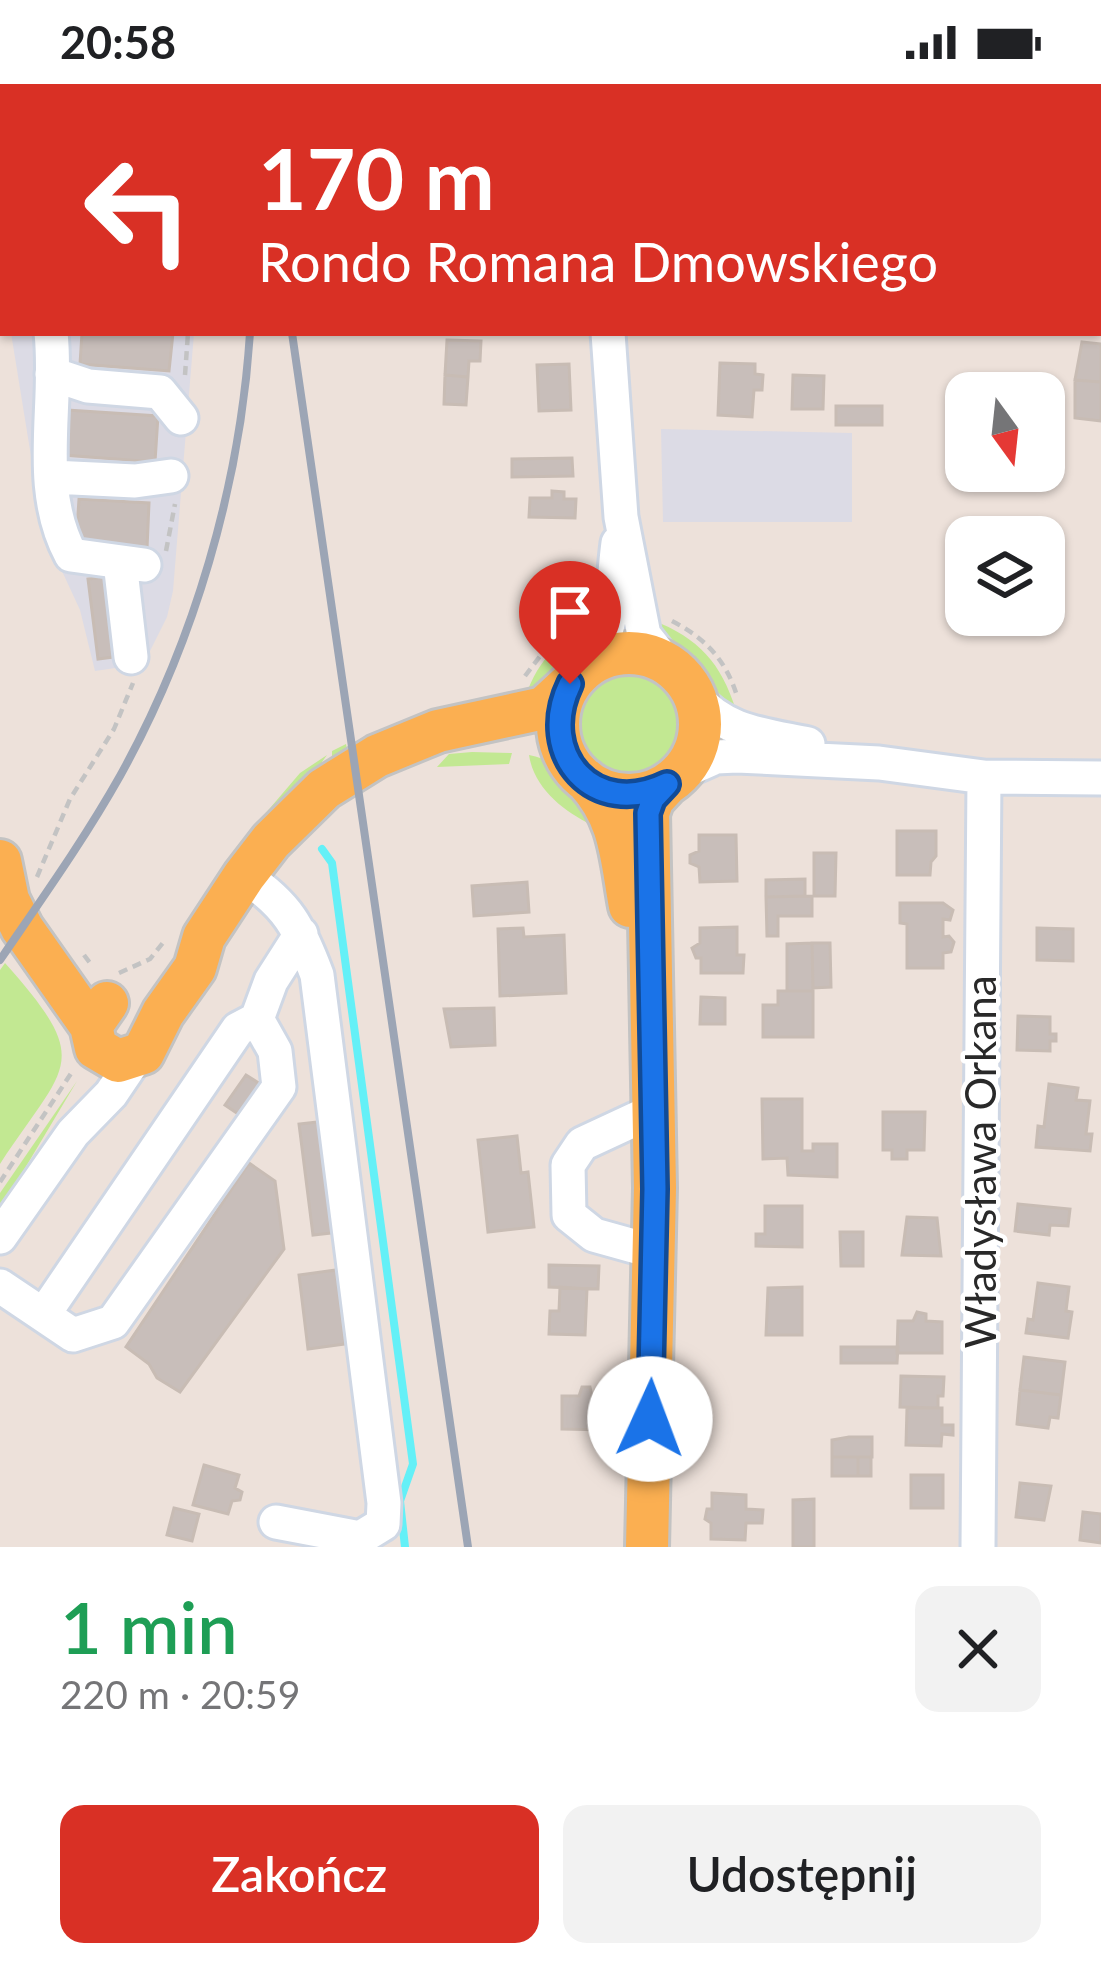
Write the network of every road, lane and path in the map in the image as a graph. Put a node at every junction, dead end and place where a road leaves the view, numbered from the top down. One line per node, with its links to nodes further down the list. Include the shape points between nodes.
1 (51, 336): 3 (street)
2 (608, 336): 7 (street)
3 (52, 374): 4 (street, via 160,392); 6 (street)
4 (181, 418)
5 (171, 476): 6 (street)
6 (52, 477): 10 (street, via 71,555 132,564)
7 (621, 518): 11 (street, via 644,634); 12 (street, via 606,638)
8 (653, 615): 15 (path, via 704,640 730,673)
9 (594, 616): 13 (path, via 553,639)
10 (131, 657)
11 (667, 664): 12 (main road, via 625,653); 14 (main road)
12 (578, 676): 16 (main road, via 532,713 438,731); 18 (main road, via 561,703 559,738)
13 (520, 686)
14 (694, 696): 17 (street, via 709,716 742,729); 21 (main road, via 698,739)
15 (742, 713)
16 (377, 756): 18 (main road, via 512,743 552,750); 23 (main road, via 298,812)
17 (879, 763): 19 (street); 21 (street, via 737,755)
18 (581, 776): 21 (main road, via 634,795); 25 (main road, via 614,820)
19 (984, 777): 20 (street); 35 (street, Władysława Orkana)
20 (1101, 778)
21 (673, 779): 25 (main road, via 648,813)
22 (0, 861): 27 (main road, via 8,900 68,998)
23 (244, 877): 24 (street, via 275,897); 27 (main road, via 204,937 195,968)
24 (301, 934): 26 (street); 33 (street, via 317,975 384,1503 382,1524 360,1538)
25 (651, 1013): 28 (main road)
26 (256, 1019): 32 (street, via 238,1029); 32 (street, via 275,1051 279,1087 113,1322 73,1335)
27 (120, 1025): 29 (street, via 88,1079 74,1133)
28 (653, 1111): 30 (main road); 30 (street, via 582,1144 568,1166 568,1215 594,1235)
29 (0, 1237)
30 (655, 1252): 34 (main road)
31 (0, 1286): 32 (street)
32 (44, 1314)
33 (276, 1522)
34 (647, 1547)
35 (978, 1547)

